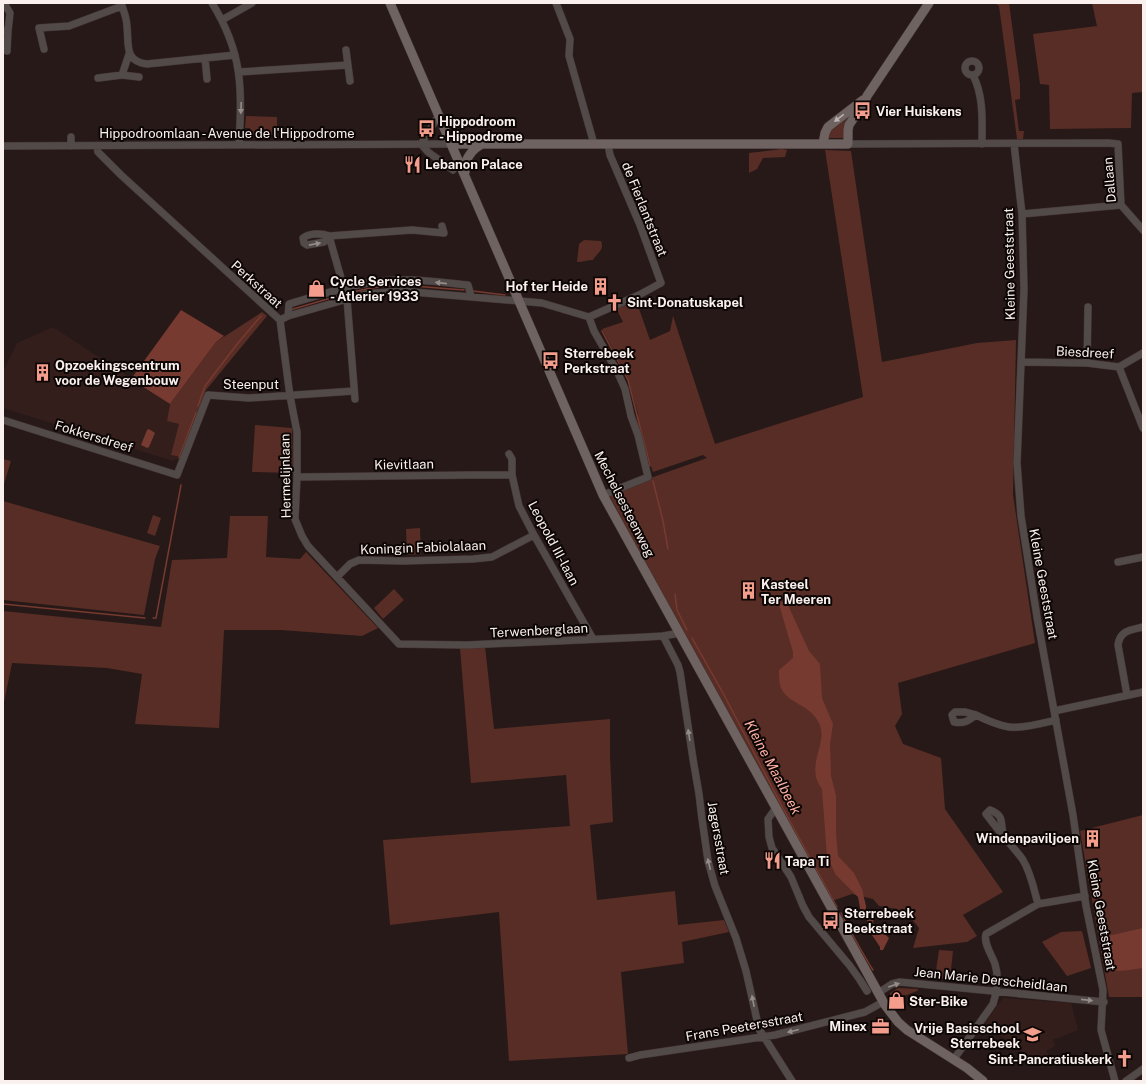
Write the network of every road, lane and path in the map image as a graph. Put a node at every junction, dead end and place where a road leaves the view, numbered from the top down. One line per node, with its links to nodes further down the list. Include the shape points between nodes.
1 (4, 3): 9 (street, via 10,13)
2 (212, 3): 8 (street)
3 (252, 3): 8 (street)
4 (390, 3): 25 (main road, Mechelsesteenweg)
5 (556, 3): 30 (street, via 570,40 569,56)
6 (929, 3): 24 (main road)
7 (122, 5): 10 (street, via 69,26 39,28); 13 (street, via 126,17)
8 (222, 20): 14 (street)
9 (5, 31): 12 (street)
10 (44, 49)
11 (346, 50): 16 (street)
12 (7, 51)
13 (129, 54): 15 (street, via 136,61 147,64); 18 (street)
14 (235, 55): 15 (street); 17 (street)
15 (205, 58): 22 (street)
16 (348, 65): 17 (street); 23 (street)
17 (239, 72): 36 (street, one-way to 36)
18 (122, 75): 20 (street); 21 (street)
19 (974, 75): 34 (street, via 982,111)
20 (140, 77)
21 (98, 78)
22 (207, 79)
23 (350, 81)
24 (866, 98): 32 (main road, one-way to 32, via 828,127); 33 (main road, via 848,126)
25 (439, 115): 27 (street); 28 (main road, Mechelsesteenweg)
26 (71, 137): 38 (street)
27 (421, 144): 28 (street, Hippodroomlaan - Avenue de l'Hippodrome); 36 (street, Hippodroomlaan - Avenue de l'Hippodrome); 40 (street)
28 (452, 144): 29 (main road); 41 (main road, Mechelsesteenweg)
29 (482, 144): 30 (main road); 41 (main road, via 474,149 466,163 464,169)
30 (594, 144): 31 (main road)
31 (608, 144): 32 (main road); 52 (street, de Fierlantstraat, via 610,155 661,283)
32 (823, 144): 33 (main road)
33 (848, 144): 34 (street)
34 (982, 144): 35 (street)
35 (1014, 144): 42 (street, Dallaan, via 1118,144); 43 (street, Kleine Geeststraat)
36 (239, 145): 39 (street, Hippodroomlaan - Avenue de l'Hippodrome)
37 (3, 146): 38 (street, Hippodroomlaan - Avenue de l'Hippodrome)
38 (71, 146): 39 (street, Hippodroomlaan - Avenue de l'Hippodrome)
39 (97, 146): 53 (street, Perkstraat, via 100,155 121,175)
40 (453, 170)
41 (467, 179): 49 (main road, Mechelsesteenweg)
42 (1121, 205): 43 (street); 45 (street, Dallaan)
43 (1022, 214): 55 (street, Kleine Geeststraat, via 1024,289)
44 (442, 226): 46 (street, via 444,233 412,230 329,236)
45 (1143, 230)
46 (344, 288): 47 (street, one-way to 46, via 468,286 429,282 381,282); 48 (street); 51 (street, via 288,304)
47 (471, 296): 48 (street, Perkstraat, via 401,290); 49 (street, Perkstraat)
48 (347, 299): 51 (street, Perkstraat); 58 (street)
49 (519, 300): 52 (street, Perkstraat, via 546,303); 67 (main road, Mechelsesteenweg)
50 (1088, 307): 56 (street)
51 (288, 316): 53 (street, Perkstraat)
52 (588, 317): 67 (street, via 625,389 648,477)
53 (280, 320): 59 (street, Hermelijnlaan)
54 (1143, 353): 57 (street, Biesdreef)
55 (1021, 362): 56 (street, Biesdreef); 79 (street, Kleine Geeststraat, via 1017,463 1021,516)
56 (1087, 364): 57 (street, Biesdreef)
57 (1119, 366): 62 (street)
58 (354, 391): 59 (street, Steenput); 60 (street)
59 (290, 396): 64 (street, Steenput, via 249,398 208,395); 66 (street, Hermelijnlaan, via 297,432)
60 (355, 400)
61 (3, 420): 64 (street, Fokkersdreef)
62 (1143, 428)
63 (509, 454): 65 (street, Leopold III-laan, via 512,459)
64 (178, 475)
65 (512, 476): 66 (street, Kievitlaan, via 473,474); 68 (street, Leopold III-laan, via 519,506)
66 (297, 477): 71 (street, Hermelijnlaan, via 295,519 308,546)
67 (603, 494): 73 (main road, Mechelsesteenweg)
68 (534, 535): 71 (street, Koningin Fabiolalaan, via 492,557 359,560 350,564); 75 (street, Leopold III-laan)
69 (1143, 557): 70 (street)
70 (1118, 562)
71 (337, 577): 76 (street, Hermelijnlaan)
72 (1143, 627): 78 (street, via 1128,630 1119,640)
73 (680, 633): 74 (street, Terwenberglaan); 82 (main road, Mechelsesteenweg)
74 (663, 636): 75 (street, Terwenberglaan); 90 (street, Jagersstraat, one-way to 74, via 758,1029 746,971 708,861 680,672)
75 (593, 639): 76 (street, Terwenberglaan, via 467,645)
76 (399, 644)
77 (1143, 692): 78 (street)
78 (1127, 695): 79 (street)
79 (1054, 711): 81 (street, Kleine Geeststraat)
80 (976, 715): 81 (street, via 1010,727)
81 (1056, 720): 84 (street, Kleine Geeststraat)
82 (776, 808): 87 (street, via 768,819 772,848 791,878 805,911 853,970); 88 (main road, Mechelsesteenweg, via 820,895)
83 (1003, 833): 85 (street, via 1024,861)
84 (1085, 896): 85 (street); 89 (street, Kleine Geeststraat)
85 (1038, 904): 86 (street, via 987,932 985,936 996,966)
86 (996, 991): 88 (street, Jean Marie Derscheidlaan, one-way to 86, via 892,984 900,982); 89 (street, Jean Marie Derscheidlaan, one-way to 89); 92 (street, via 993,1004)
87 (867, 992)
88 (880, 998): 90 (street, Frans Peetersstraat, one-way to 90, via 865,1012); 92 (main road, Mechelsesteenweg, via 907,1030)
89 (1104, 1002): 96 (street, Kleine Geeststraat, via 1100,1024)
90 (765, 1037): 91 (street, Frans Peetersstraat); 94 (street, Jagersstraat)
91 (629, 1058)
92 (954, 1059): 95 (main road, Mechelsesteenweg)
93 (1143, 1069): 97 (street)
94 (792, 1081)
95 (983, 1081)
96 (1115, 1081)
97 (1126, 1081)

